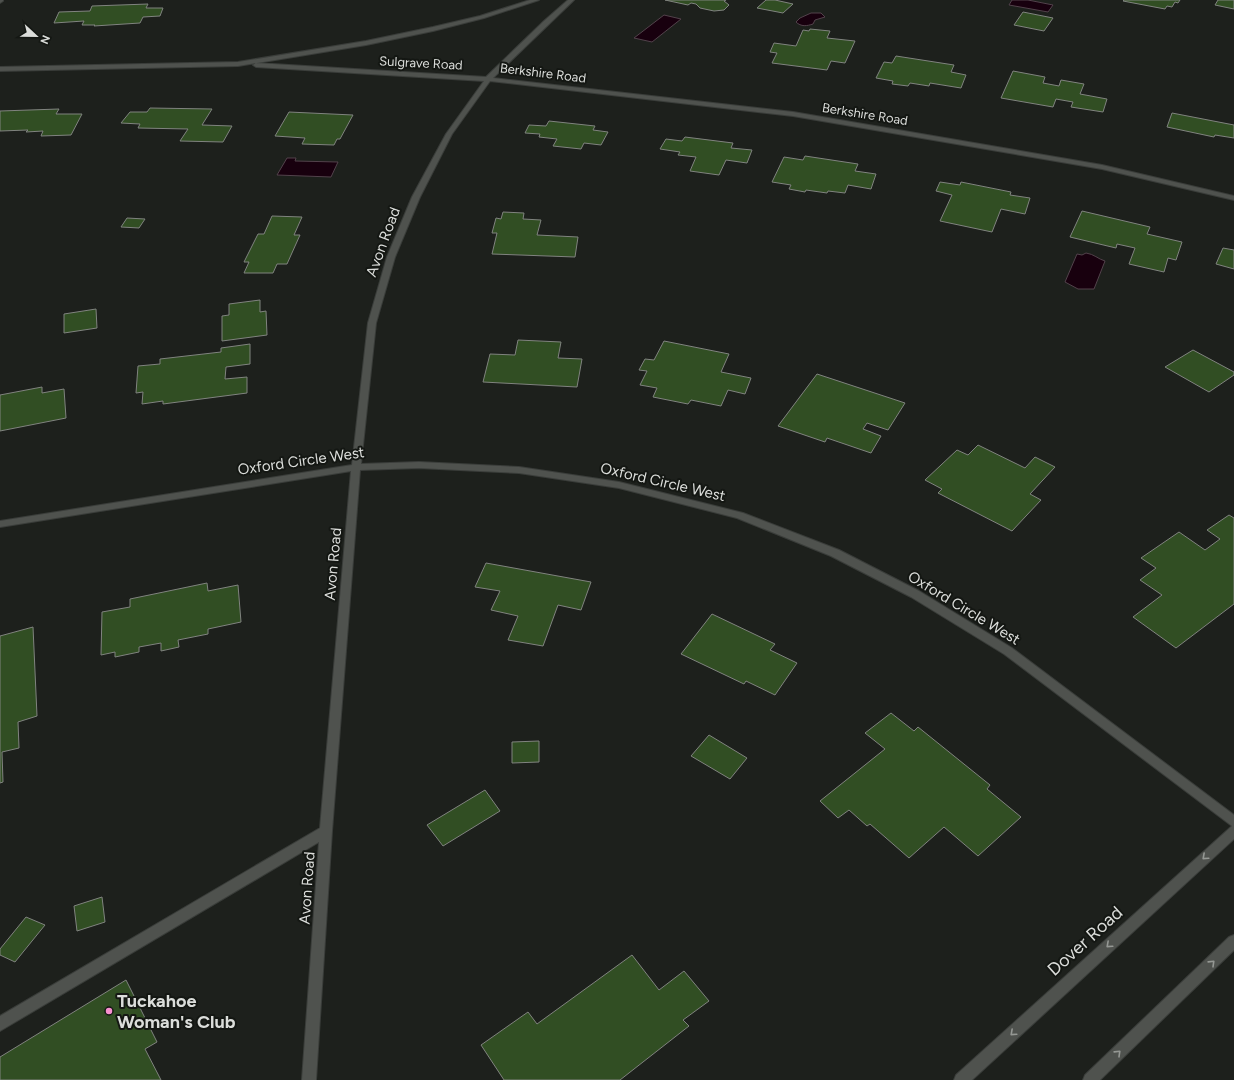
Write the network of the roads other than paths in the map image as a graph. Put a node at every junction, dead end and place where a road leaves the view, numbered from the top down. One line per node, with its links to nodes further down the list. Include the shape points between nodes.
1 (536, 0): 3 (street, Sulgrave Road, via 433,30)
2 (571, 0): 5 (street)
3 (238, 64): 4 (street, Sulgrave Road); 5 (street, Sulgrave Road)
4 (0, 69)
5 (488, 79): 6 (street, Berkshire Road, via 793,114 1102,167); 7 (street, Avon Road, via 449,134 416,197 391,257 372,323)
6 (1234, 198)
7 (356, 466): 8 (street, Oxford Circle West); 9 (street, Oxford Circle West, via 419,465 519,470 619,485 740,515 835,553 915,594 1008,651); 10 (street, Avon Road)
8 (0, 524)
9 (1234, 822)
10 (326, 831): 13 (street); 14 (street, Avon Road)
11 (1234, 831): 15 (street, Dover Road, one-way to 15)
12 (1234, 941): 16 (street, one-way to 12)
13 (0, 1024)
14 (309, 1080)
15 (961, 1080)
16 (1090, 1080)

